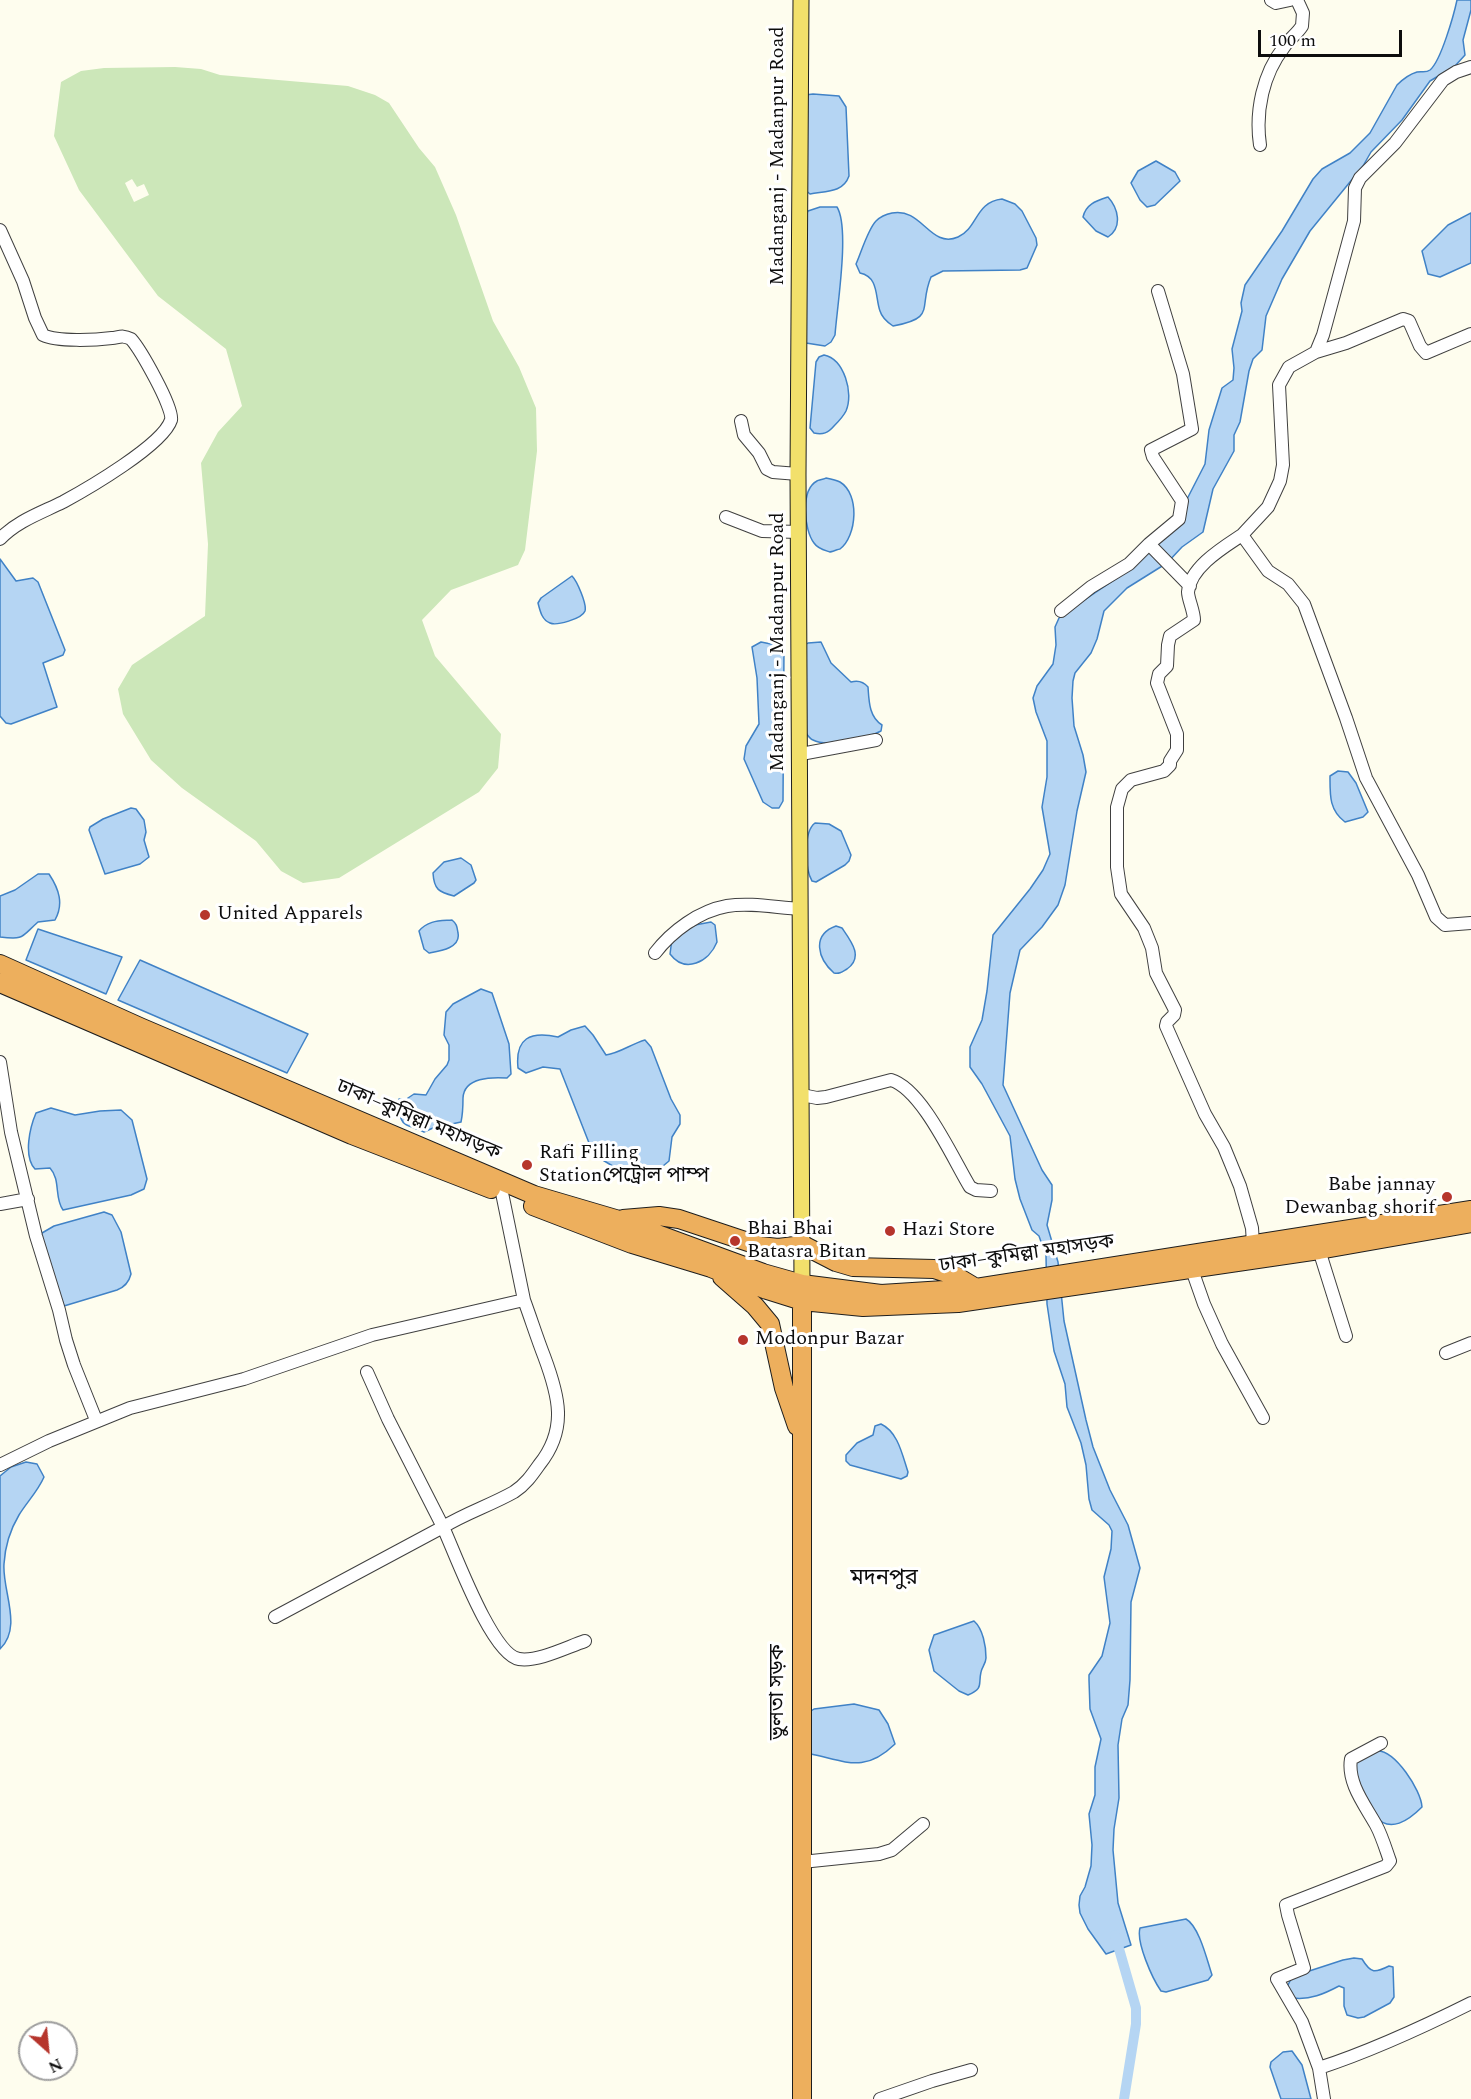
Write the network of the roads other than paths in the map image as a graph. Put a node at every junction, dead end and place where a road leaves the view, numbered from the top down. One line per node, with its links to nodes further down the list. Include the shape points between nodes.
1 (801, 0): 12 (main road, Madanganj - Madanpur Road)
2 (1271, 0): 3 (street)
3 (1290, 0)
4 (1297, 0): 6 (street, via 1303,13 1302,26 1285,44 1266,76 1257,125)
5 (1471, 67): 10 (street, via 1443,80 1395,143 1360,178 1355,188 1354,221 1330,315)
6 (1260, 145)
7 (0, 230): 16 (street, via 43,335 131,339 171,414 158,437 135,457 75,495 9,529)
8 (1158, 291): 17 (street, via 1183,374 1192,429 1150,450 1182,501 1179,519)
9 (1471, 334): 10 (street, via 1426,353 1409,321 1403,319)
10 (1316, 352): 15 (street, via 1289,367 1279,385 1283,465 1280,481 1268,507)
11 (741, 421): 12 (street, via 744,435 767,469)
12 (798, 474): 14 (main road, Madanganj - Madanpur Road)
13 (726, 517): 14 (street, via 762,531)
14 (799, 532): 21 (main road, Madanganj - Madanpur Road)
15 (1242, 535): 18 (street, via 1212,555); 23 (street, via 1268,571 1288,584 1304,604 1366,778 1418,874 1436,917 1445,925)
16 (0, 538)
17 (1149, 544): 18 (street); 19 (street, via 1129,564)
18 (1190, 586): 36 (street, via 1194,620 1170,636 1167,666 1157,678 1177,735 1178,750 1164,771 1131,780 1122,789 1117,807 1117,867 1121,894 1144,928 1156,973 1175,1010 1166,1026 1224,1147 1252,1228)
19 (1061, 611)
20 (876, 740): 21 (street)
21 (801, 754): 22 (main road, Madanganj - Madanpur Road)
22 (801, 909): 24 (street, via 746,905 720,908 673,933); 28 (main road, Madanganj - Madanpur Road)
23 (1471, 923)
24 (655, 952)
25 (0, 964): 34 (highway, ঢাকা–কুমিল্লা মহাসড়ক, via 140,1028 534,1195)
26 (0, 983): 30 (highway, ঢাকা–কুমিল্লা মহাসড়ক, via 352,1135)
27 (0, 1062): 31 (street, via 11,1132)
28 (802, 1095): 29 (street, via 826,1097 891,1080 898,1082 926,1111 970,1187); 37 (main road, Madanganj - Madanpur Road)
29 (991, 1191)
30 (502, 1193): 40 (highway, ঢাকা–কুমিল্লা মহাসড়ক, via 632,1244); 45 (street)
31 (28, 1199): 32 (street); 51 (street, via 68,1348)
32 (0, 1204)
33 (1471, 1209): 36 (highway, ঢাকা–কুমিল্লা মহাসড়ক)
34 (619, 1220): 37 (highway, via 659,1216 760,1246); 44 (highway, ঢাকা–কুমিল্লা মহাসড়ক, via 763,1273)
35 (1471, 1223): 38 (highway, ঢাকা–কুমিল্লা মহাসড়ক)
36 (1253, 1244): 41 (highway, ঢাকা–কুমিল্লা মহাসড়ক)
37 (803, 1245): 43 (highway, via 853,1266 934,1269); 44 (main road, Madanganj - Madanpur Road)
38 (1319, 1250): 39 (highway, ঢাকা–কুমিল্লা মহাসড়ক); 46 (street)
39 (1191, 1267): 41 (highway, ঢাকা–কুমিল্লা মহাসড়ক); 50 (street, via 1212,1323)
40 (711, 1268): 44 (highway, ঢাকা–কুমিল্লা মহাসড়ক, via 767,1290); 52 (highway, via 771,1324 784,1388)
41 (1087, 1277): 42 (highway, ঢাকা–কুমিল্লা মহাসড়ক)
42 (1036, 1285): 43 (highway, ঢাকা–কুমিল্লা মহাসড়ক); 44 (highway, ঢাকা–কুমিল্লা মহাসড়ক, via 958,1303 863,1307)
43 (976, 1288): 44 (highway, ঢাকা–কুমিল্লা মহাসড়ক, via 881,1294)
44 (802, 1293): 52 (highway, ভুলতা সড়ক)
45 (524, 1300): 51 (street, via 372,1335 244,1379 175,1395); 54 (street, via 556,1388 559,1410 554,1441 525,1484)
46 (1346, 1336)
47 (1471, 1343): 48 (street)
48 (1446, 1353)
49 (367, 1372): 54 (street)
50 (1263, 1418)
51 (96, 1420): 53 (street)
52 (801, 1439): 59 (highway, ভুলতা সড়ক)
53 (0, 1465)
54 (443, 1527): 55 (street); 56 (street, via 480,1610 499,1645 510,1656 533,1660)
55 (275, 1617)
56 (585, 1641)
57 (1382, 1743): 61 (street, via 1351,1759 1349,1772 1377,1826 1390,1862 1286,1905 1304,1968 1276,1979 1302,2022)
58 (923, 1824): 59 (street, via 892,1850)
59 (802, 1862): 63 (highway, ভুলতা সড়ক)
60 (1471, 2003): 61 (street, via 1430,2024)
61 (1319, 2068): 65 (street)
62 (971, 2070): 64 (street)
63 (802, 2099)
64 (880, 2099)
65 (1324, 2099)

